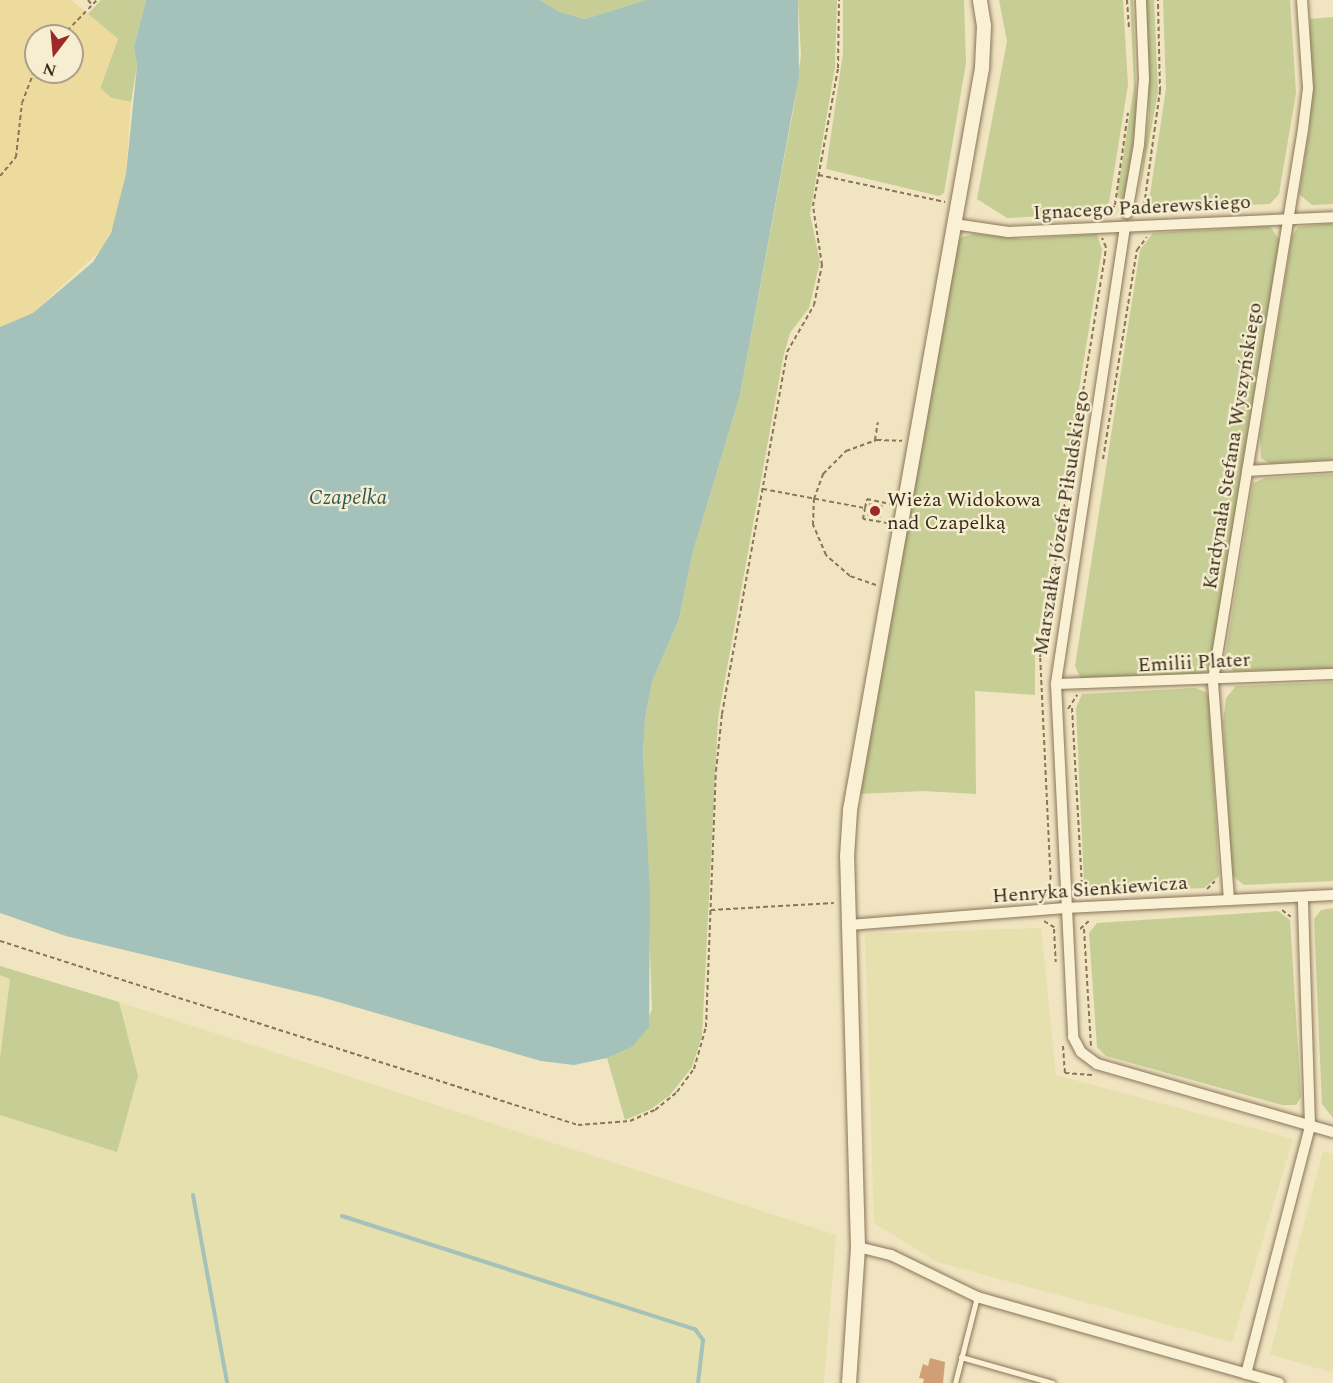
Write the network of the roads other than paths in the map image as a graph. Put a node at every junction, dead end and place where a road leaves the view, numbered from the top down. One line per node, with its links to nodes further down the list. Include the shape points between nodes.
1 (980, 0): 7 (street, via 984,26 982,68)
2 (1141, 0): 4 (street, Marszałka Józefa Piłsudskiego, via 1144,79 1139,144)
3 (1302, 0): 6 (street, Kardynała Stefana Wyszyńskiego, via 1308,88)
4 (1127, 213): 8 (lane, Marszałka Józefa Piłsudskiego)
5 (1333, 217): 6 (street, Ignacego Paderewskiego)
6 (1288, 219): 8 (street, Ignacego Paderewskiego, via 1151,220); 10 (street, Kardynała Stefana Wyszyńskiego)
7 (954, 224): 8 (street, Ignacego Paderewskiego, via 1008,232); 18 (street, via 849,810)
8 (1125, 227): 13 (street, Marszałka Józefa Piłsudskiego)
9 (1333, 466): 10 (street)
10 (1247, 471): 12 (street, Kardynała Stefana Wyszyńskiego)
11 (1333, 674): 12 (street, Emilii Plater)
12 (1214, 680): 13 (street, Emilii Plater); 16 (street, Kardynała Stefana Wyszyńskiego)
13 (1056, 684): 17 (street, Marszałka Józefa Piłsudskiego)
14 (1333, 895): 15 (street, Henryka Sienkiewicza)
15 (1303, 898): 16 (street, Henryka Sienkiewicza); 19 (street)
16 (1229, 900): 17 (street, Henryka Sienkiewicza)
17 (1065, 908): 18 (street, Henryka Sienkiewicza); 19 (street, Marszałka Józefa Piłsudskiego, via 1073,1037 1081,1053 1097,1064)
18 (849, 925): 21 (street)
19 (1310, 1126): 20 (street); 24 (street)
20 (1333, 1132)
21 (858, 1246): 22 (street, via 891,1255); 25 (street)
22 (977, 1296): 23 (lane); 24 (street)
23 (961, 1357): 26 (lane); 27 (lane)
24 (1246, 1374): 28 (street)
25 (849, 1383)
26 (955, 1383)
27 (1052, 1383)
28 (1279, 1383)

